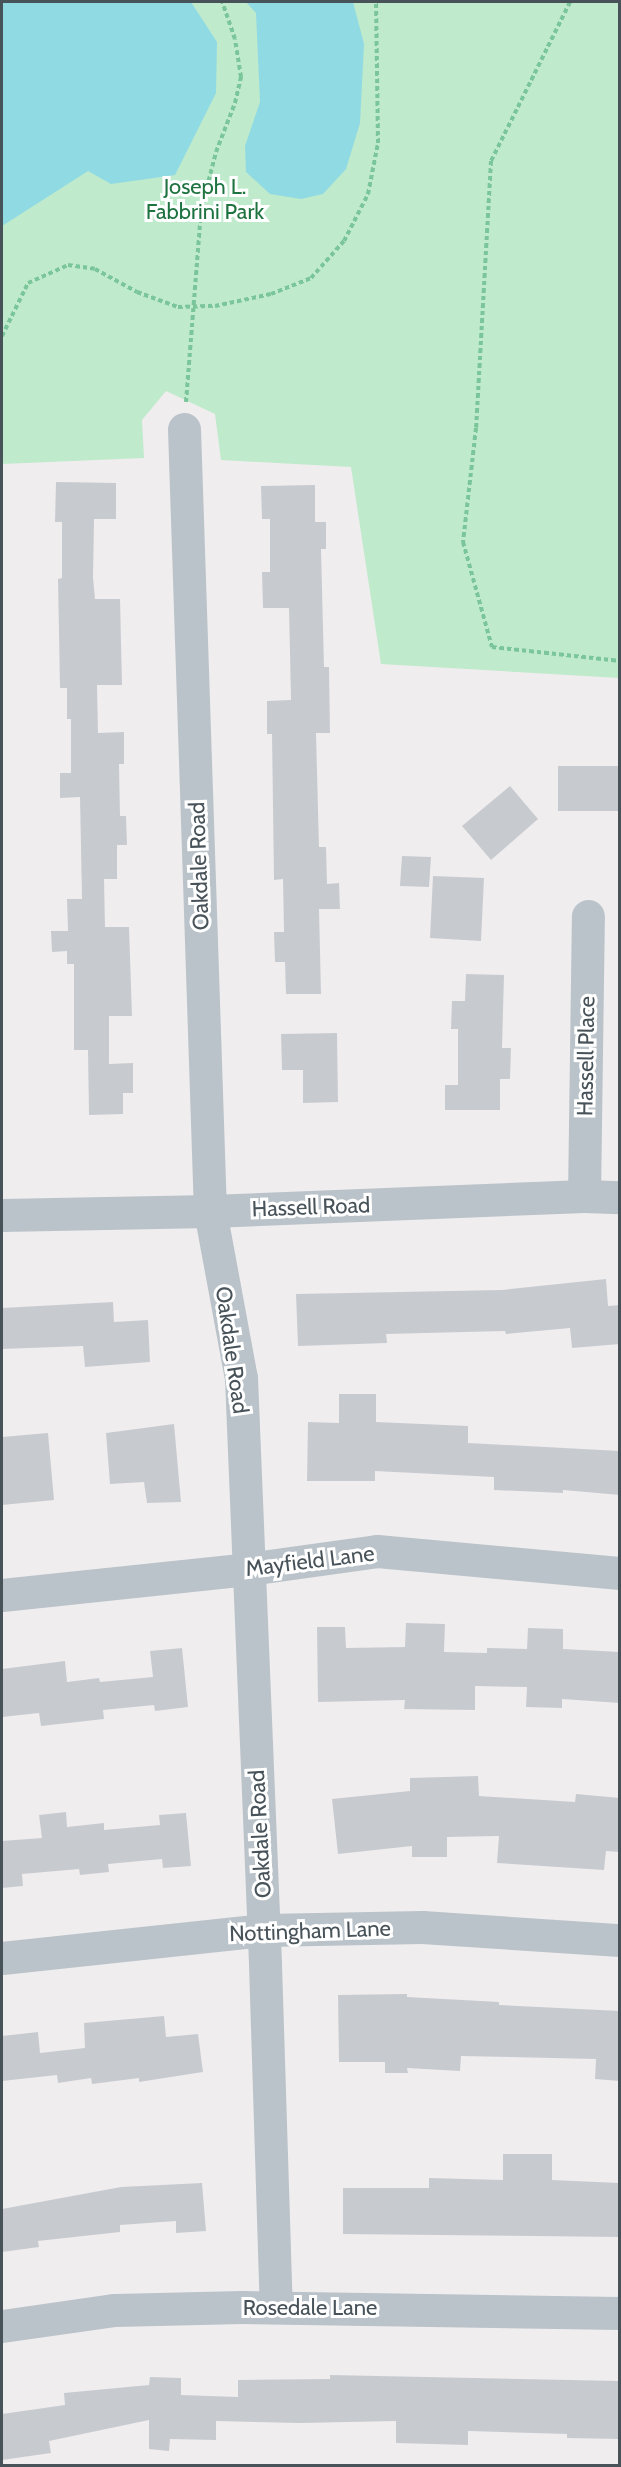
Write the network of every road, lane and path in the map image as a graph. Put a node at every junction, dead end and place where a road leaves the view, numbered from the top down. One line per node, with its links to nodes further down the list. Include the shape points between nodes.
1 (222, 2): 4 (path, via 235,39 241,77 201,210)
2 (376, 2): 4 (path, via 378,143 368,194 344,241 311,278 272,294)
3 (570, 2): 7 (path, via 491,161 476,428 463,542 492,647)
4 (195, 307): 5 (path, via 178,308 95,269 68,265 28,283); 6 (path)
5 (2, 336)
6 (184, 429): 11 (street, Oakdale Road)
7 (620, 662)
8 (588, 916): 9 (street, Hassell Place)
9 (584, 1196): 10 (street, Hassell Road); 11 (street, Hassell Road)
10 (620, 1197)
11 (210, 1211): 12 (street, Hassell Road); 13 (street, Oakdale Road, via 241,1378)
12 (2, 1215)
13 (248, 1569): 14 (street, Mayfield Lane, via 377,1551); 15 (street, Mayfield Lane); 16 (street, Oakdale Road)
14 (620, 1573)
15 (2, 1594)
16 (264, 1930): 17 (street, Nottingham Lane, via 422,1927); 18 (street, Nottingham Lane); 19 (street, Oakdale Road)
17 (620, 1940)
18 (2, 1958)
19 (276, 2307): 20 (street, Rosedale Lane); 21 (street, Rosedale Lane, via 115,2310)
20 (620, 2313)
21 (2, 2326)

